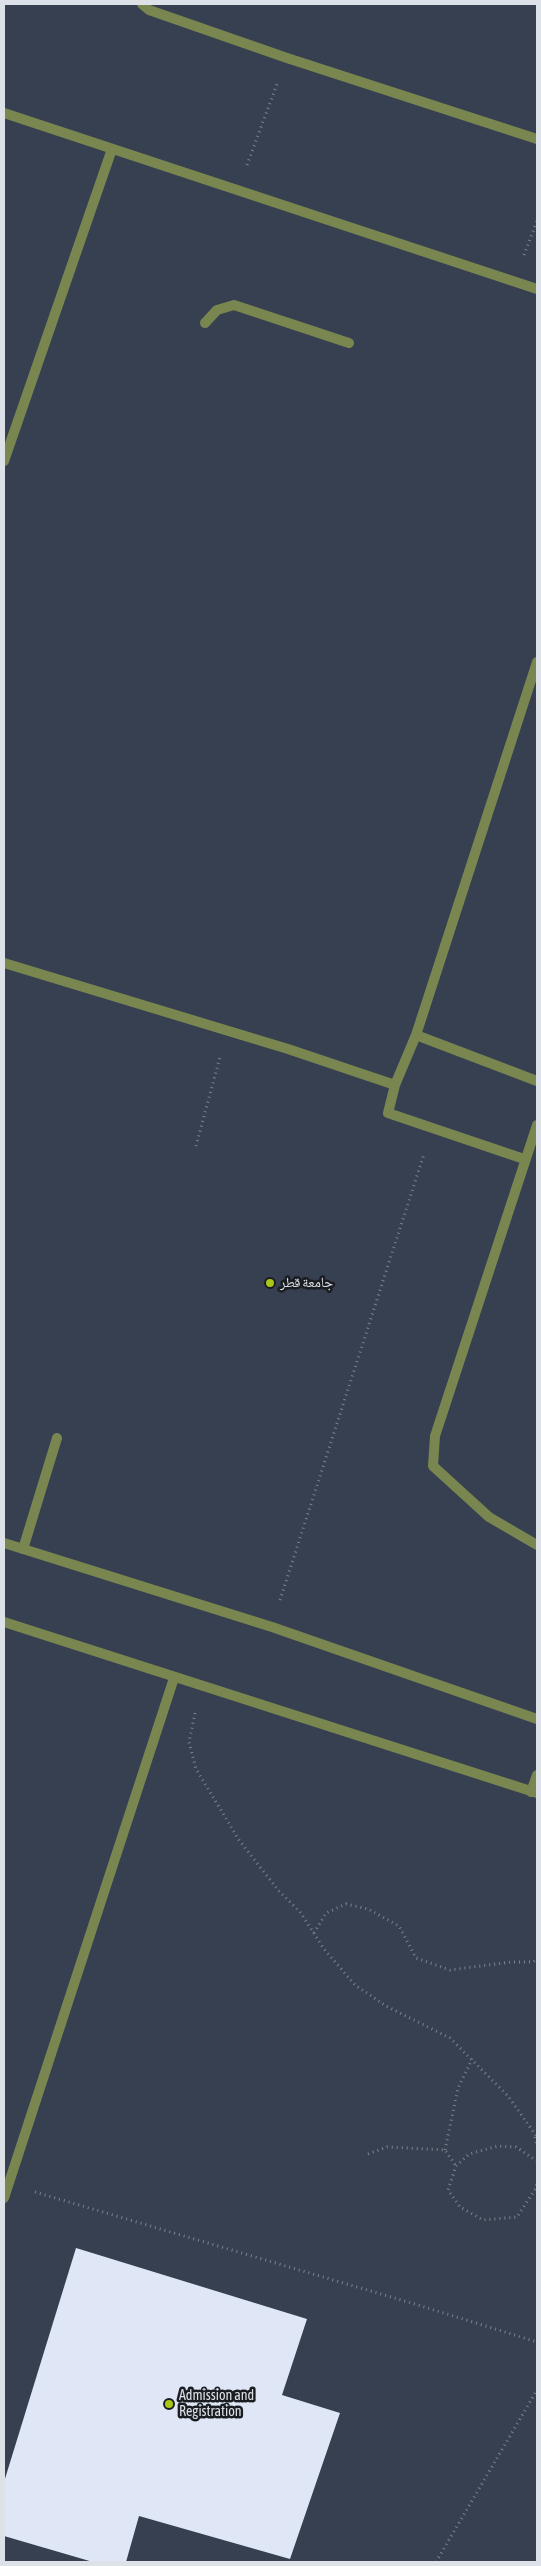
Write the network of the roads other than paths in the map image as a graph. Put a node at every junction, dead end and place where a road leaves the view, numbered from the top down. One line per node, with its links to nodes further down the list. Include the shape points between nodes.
1 (142, 4): 3 (street, via 149,10 286,58)
2 (4, 113): 4 (street)
3 (537, 139)
4 (112, 149): 5 (street); 8 (street)
5 (537, 289)
6 (205, 323): 7 (street, via 217,310 234,305)
7 (349, 342)
8 (4, 461)
9 (537, 662): 11 (street)
10 (4, 963): 13 (street)
11 (416, 1035): 12 (street); 13 (street)
12 (537, 1081)
13 (395, 1085): 15 (street, via 388,1113)
14 (537, 1126): 15 (street)
15 (524, 1160): 18 (street, via 435,1436 433,1466 489,1517)
16 (57, 1438): 19 (street)
17 (4, 1543): 19 (street)
18 (537, 1544)
19 (23, 1548): 22 (street, via 272,1627)
20 (4, 1622): 21 (street)
21 (174, 1678): 24 (street); 25 (street)
22 (537, 1719)
23 (537, 1775): 24 (street)
24 (534, 1792)
25 (4, 2198)

